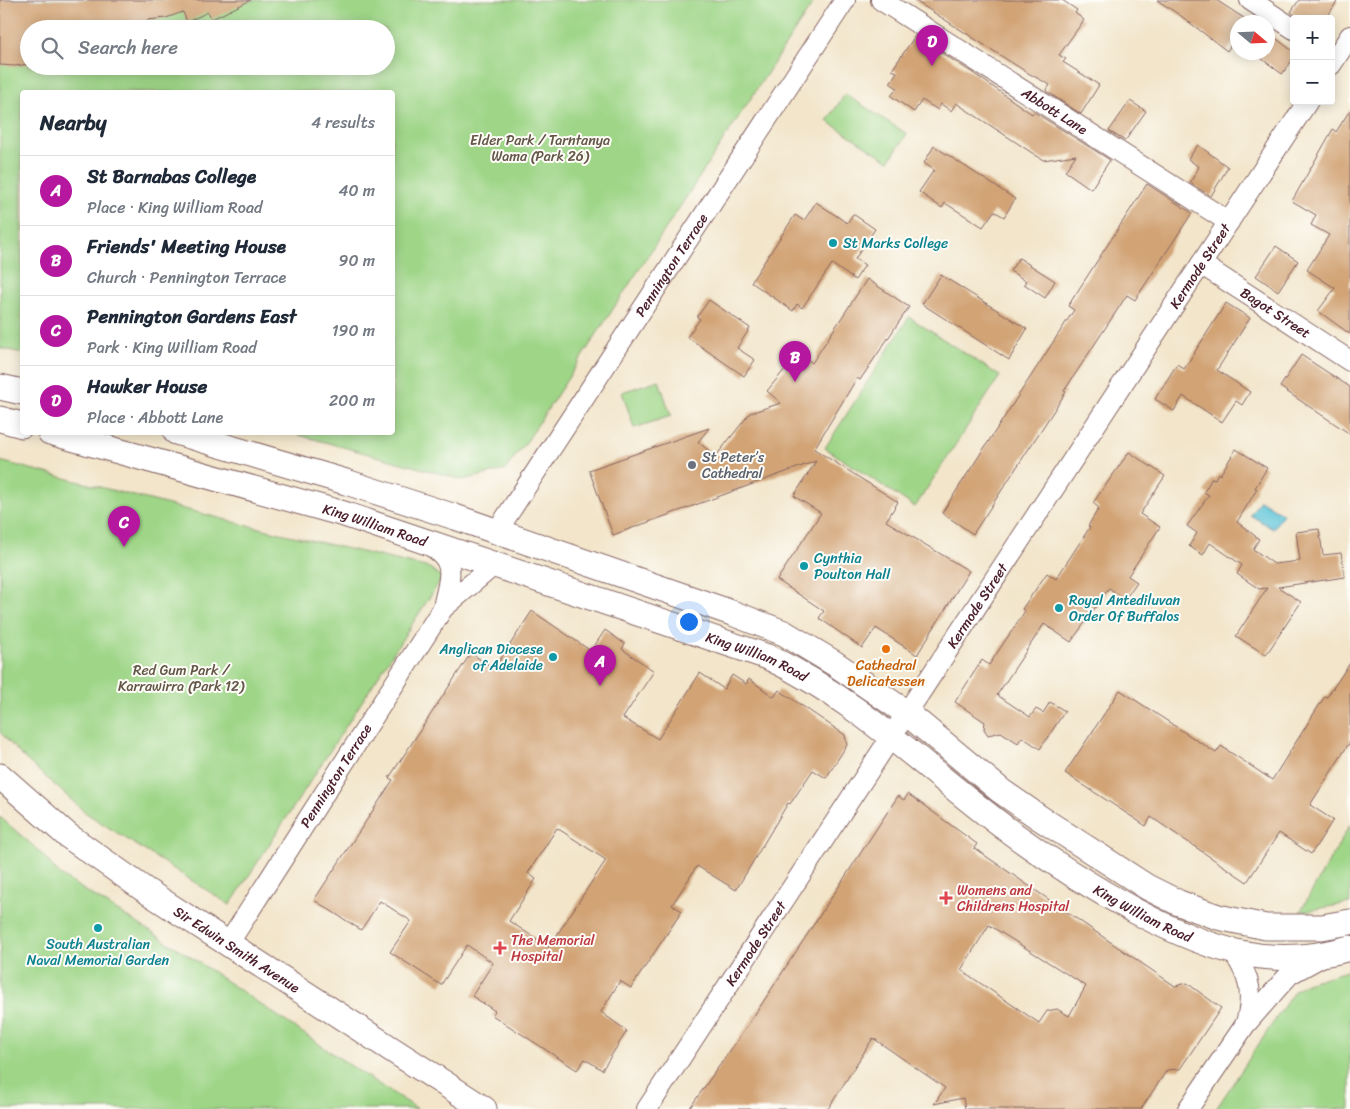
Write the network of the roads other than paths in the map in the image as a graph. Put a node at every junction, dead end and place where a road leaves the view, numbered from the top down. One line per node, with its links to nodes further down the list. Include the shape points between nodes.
1 (845, 0): 17 (street, Pennington Terrace)
2 (881, 0): 8 (street, Abbott Lane)
3 (1250, 0): 4 (street)
4 (1290, 26)
5 (1350, 36): 6 (street)
6 (1335, 56)
7 (1305, 105): 8 (street, Kermode Street)
8 (1229, 222): 9 (street, Kermode Street)
9 (1201, 264): 10 (street, Bagot Street); 21 (street, Kermode Street)
10 (1350, 361)
11 (0, 387): 12 (main road)
12 (20, 392)
13 (0, 419): 14 (main road)
14 (20, 424)
15 (61, 435): 18 (main road, King William Road, via 266,491)
16 (186, 435): 17 (main road, King William Road)
17 (497, 531): 18 (main road, via 474,545); 21 (main road, King William Road, via 784,633)
18 (428, 542): 19 (main road, King William Road); 20 (street, Pennington Terrace, via 447,560 450,572)
19 (495, 564): 20 (street, Pennington Terrace); 22 (main road, King William Road, via 768,657 823,688)
20 (443, 608): 26 (street, Pennington Terrace)
21 (908, 714): 22 (street, Kermode Street); 25 (main road, King William Road, via 1001,791 1146,887 1200,912)
22 (892, 736): 28 (main road, King William Road, via 1009,830 1088,884 1179,934); 32 (street, Kermode Street)
23 (0, 776): 26 (main road, Sir Edwin Smith Avenue, via 67,835)
24 (1350, 922): 25 (main road, King William Road, via 1308,928)
25 (1246, 924): 29 (main road, via 1276,934 1285,943)
26 (228, 944): 31 (main road, Sir Edwin Smith Avenue)
27 (1339, 951): 29 (main road, King William Road)
28 (1233, 952): 29 (main road, King William Road); 30 (street, via 1249,983 1250,1004)
29 (1290, 966): 30 (street, via 1279,986)
30 (1245, 1025): 33 (street)
31 (484, 1109)
32 (647, 1109)
33 (1188, 1109)

